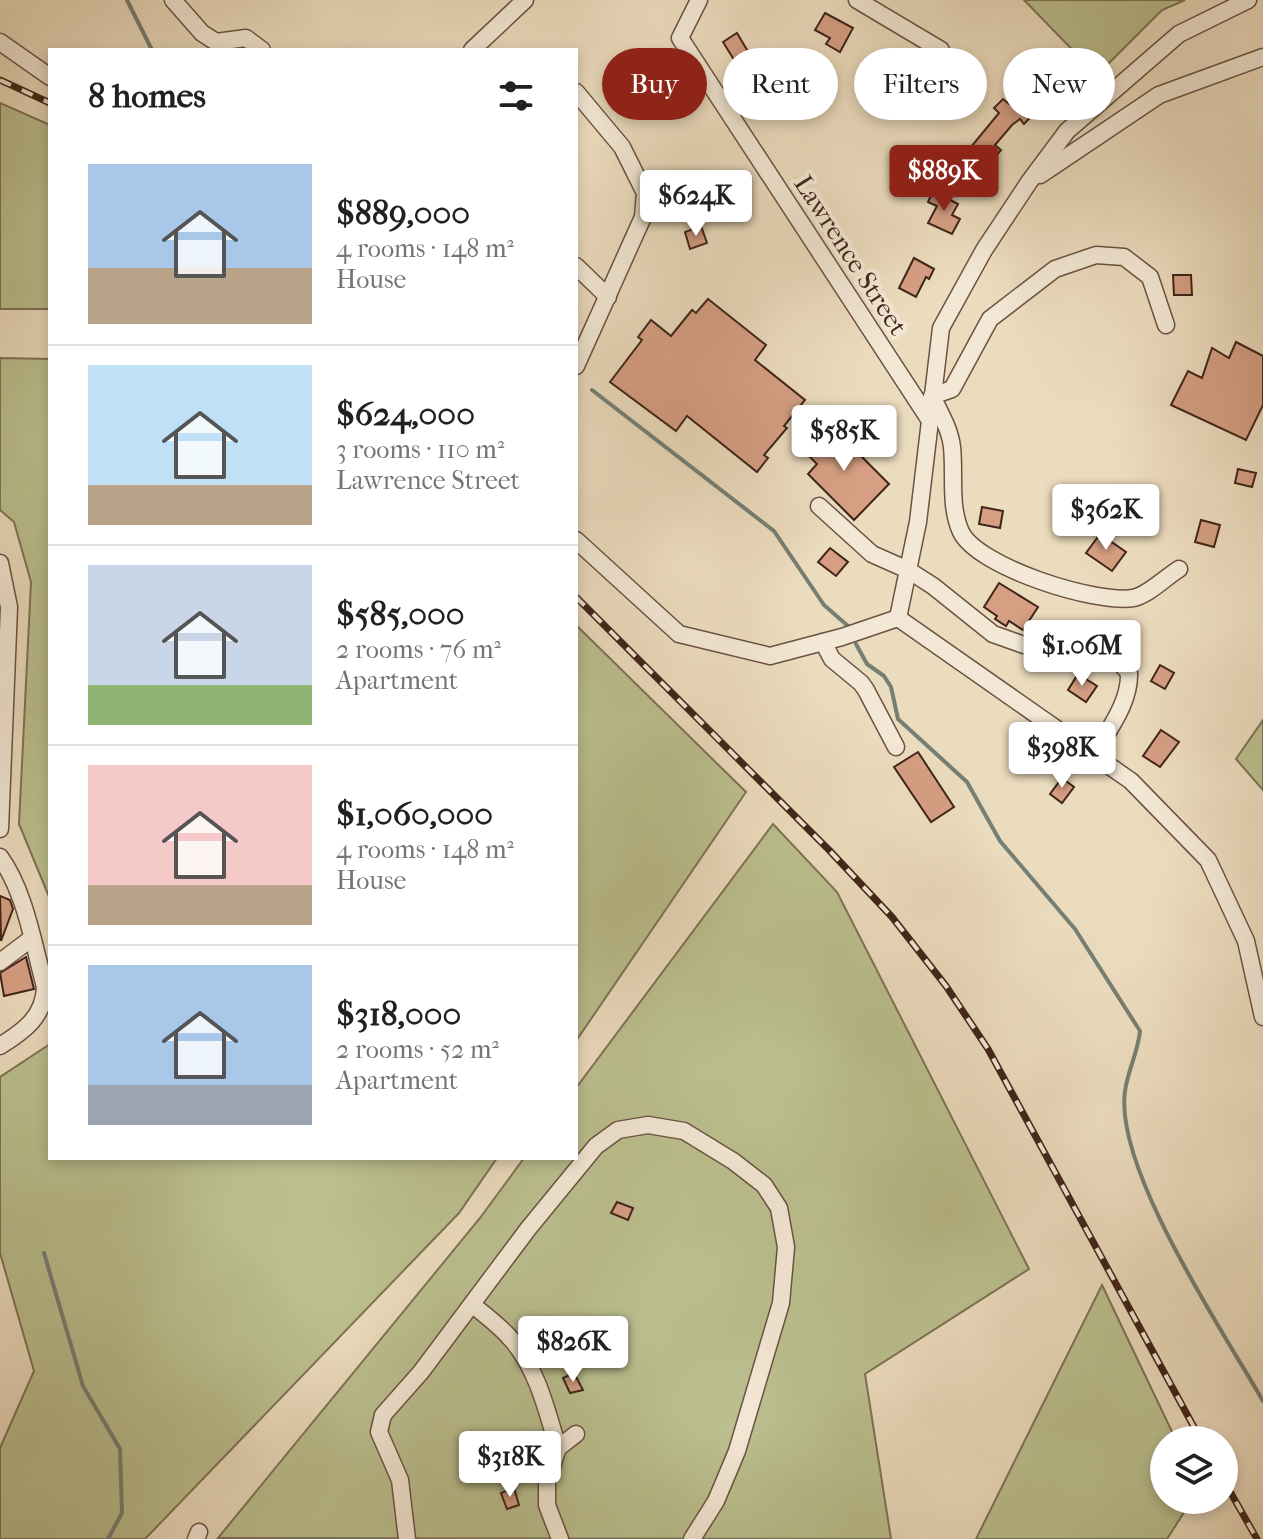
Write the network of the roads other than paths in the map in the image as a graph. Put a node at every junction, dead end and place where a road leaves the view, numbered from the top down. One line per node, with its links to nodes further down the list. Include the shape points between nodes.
1 (173, 0): 7 (street, via 216,42 246,38)
2 (525, 0): 8 (street)
3 (699, 0): 19 (street, Lawrence Street, via 680,38)
4 (857, 0): 9 (street)
5 (1248, 0): 13 (street, via 1179,34 1067,131)
6 (0, 42): 11 (street)
7 (259, 48)
8 (474, 48)
9 (938, 48)
10 (1263, 57): 13 (street, via 1159,95)
11 (48, 76)
12 (578, 94): 15 (street, via 622,147 645,193 643,217)
13 (1029, 182): 18 (street, via 941,328)
14 (578, 268): 15 (street)
15 (608, 297): 17 (street)
16 (1166, 325): 18 (street, via 1150,277 1124,257 1096,255 1055,269 990,319 952,389)
17 (578, 362)
18 (932, 396): 19 (street); 23 (street, via 952,445 956,520 963,536 979,550 1011,570 1108,599 1136,598)
19 (929, 419): 24 (street)
20 (819, 506): 24 (street, via 872,554)
21 (578, 542): 26 (street, via 679,634 770,656)
22 (0, 563): 29 (street, via 9,607)
23 (1179, 569)
24 (908, 570): 25 (street); 28 (street, via 993,634 1024,645 1057,644 1120,663 1129,673 1129,685)
25 (898, 618): 26 (street); 28 (street)
26 (823, 642): 27 (street, via 832,659 861,683)
27 (896, 747)
28 (1094, 755): 33 (street, via 1131,781 1208,860 1246,941)
29 (0, 829)
30 (0, 857): 31 (street)
31 (32, 938): 32 (street); 34 (street, via 44,1001 30,1024)
32 (0, 962)
33 (1263, 1017)
34 (0, 1046)
35 (473, 1305): 37 (street, via 511,1338 526,1360); 38 (street, via 383,1415 379,1432 400,1480); 40 (street, via 596,1146 618,1130 648,1125 684,1131 764,1185 779,1208 786,1247 781,1303 737,1451 716,1501)
36 (576, 1434): 37 (street)
37 (558, 1448): 39 (street, via 547,1481 547,1505)
38 (407, 1539)
39 (560, 1539)
40 (692, 1539)

